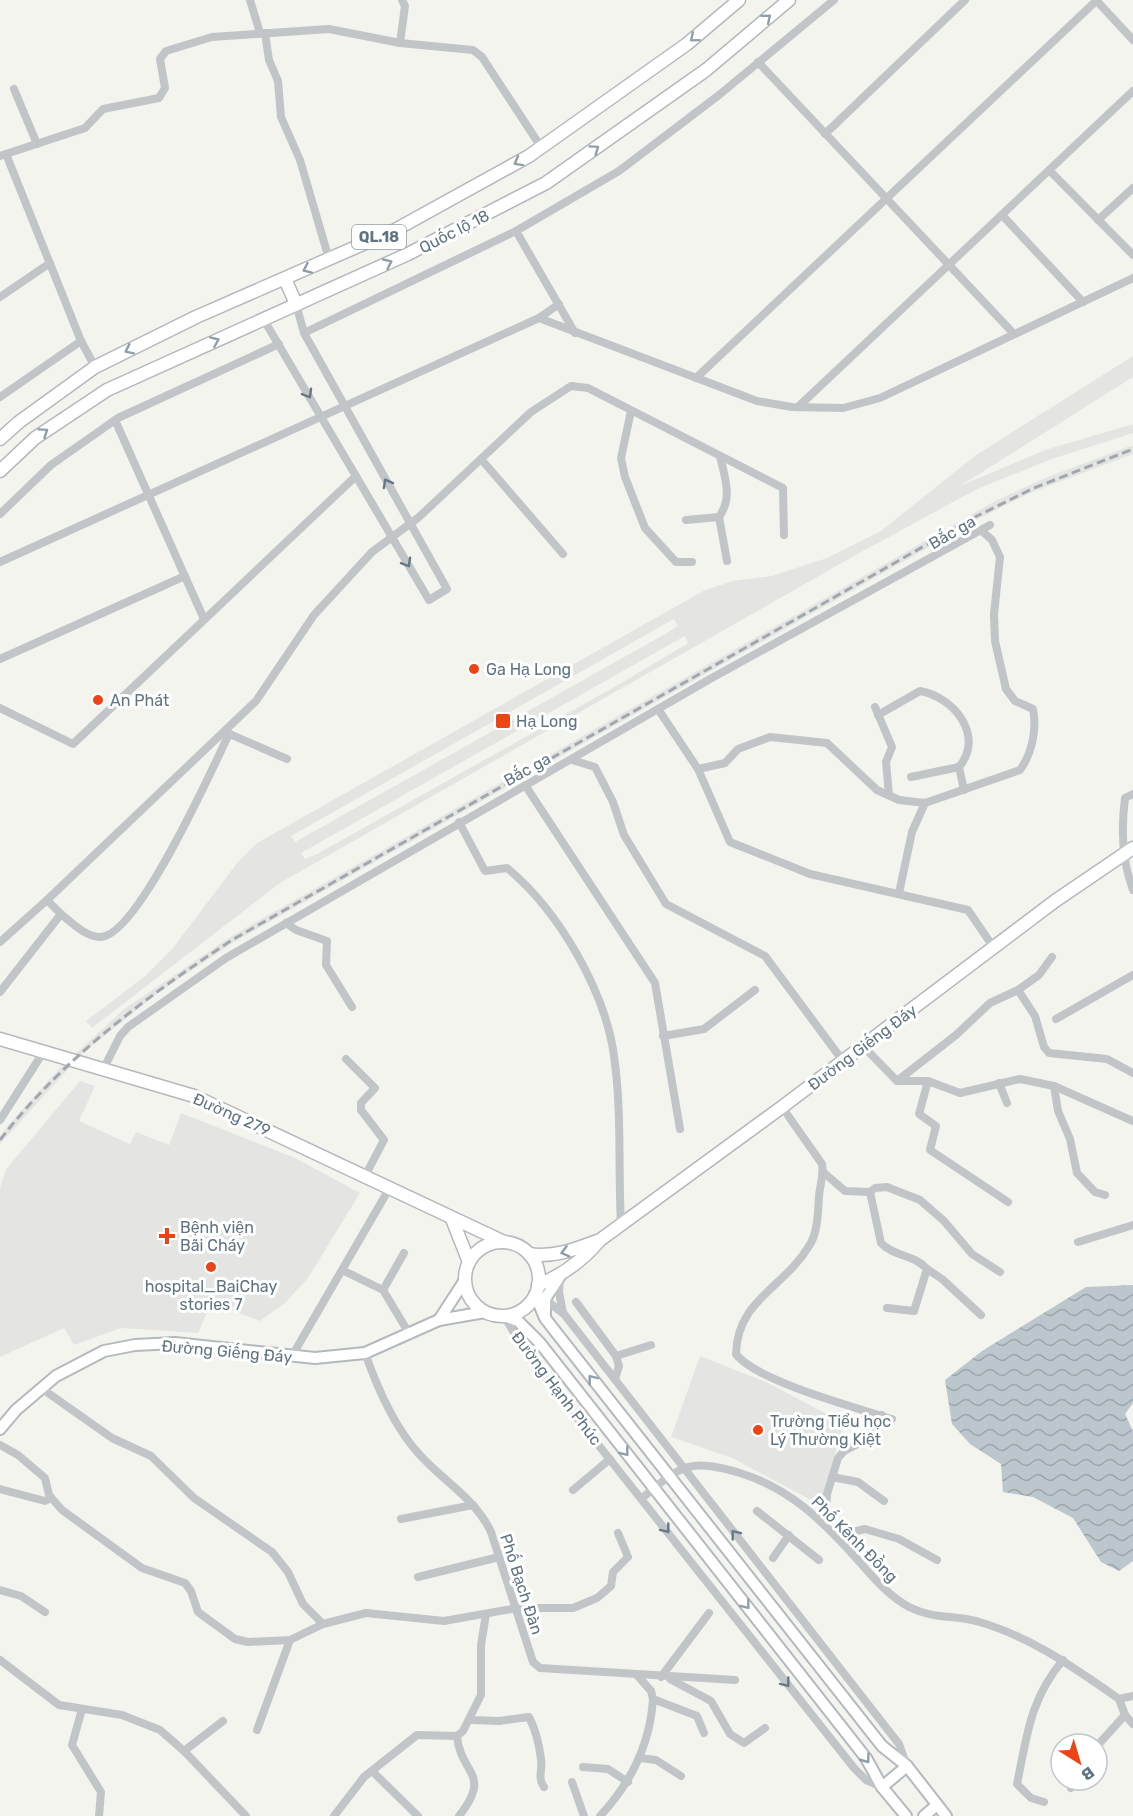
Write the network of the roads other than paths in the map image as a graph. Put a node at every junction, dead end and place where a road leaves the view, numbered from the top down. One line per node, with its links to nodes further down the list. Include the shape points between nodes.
1 (250, 0): 8 (street)
2 (402, 0): 10 (street, via 405,6)
3 (739, 0): 16 (main road, Quốc lộ 18 / QL.18, one-way to 16, via 687,44)
4 (789, 0): 32 (main road, Quốc lộ 18 / QL.18, one-way to 4, via 408,254 546,183 706,70)
5 (834, 0): 11 (street)
6 (965, 0): 14 (street)
7 (1096, 0): 9 (street); 20 (street)
8 (262, 33): 10 (street, via 329,29); 15 (street, via 212,37 166,51 160,59 165,88 159,98 102,110 85,128); 25 (street, via 278,81 281,117 300,160)
9 (1133, 40)
10 (400, 43): 16 (street, via 467,48 478,53)
11 (758, 62): 14 (street); 23 (street, via 619,171)
12 (14, 89): 15 (street)
13 (1133, 91): 18 (street)
14 (825, 134): 20 (street)
15 (37, 144): 17 (street)
16 (542, 147): 25 (main road, Quốc lộ 18 / QL.18, one-way to 25, via 395,230)
17 (3, 155): 26 (street)
18 (1049, 170): 21 (street); 22 (street)
19 (1133, 188): 22 (street)
20 (885, 198): 27 (street); 42 (street)
21 (1002, 215): 27 (street); 31 (street)
22 (1098, 220): 24 (street)
23 (516, 231): 33 (street); 36 (street)
24 (1133, 255)
25 (329, 259): 29 (main road, Quốc lộ 18 / QL.18, one-way to 29)
26 (50, 263): 30 (street); 39 (street)
27 (949, 265): 38 (street); 45 (street)
28 (1133, 278): 31 (street)
29 (285, 279): 32 (main road); 41 (main road, Quốc lộ 18 / QL.18, one-way to 41)
30 (0, 297)
31 (1083, 302): 38 (street)
32 (296, 304): 35 (main road, Quốc lộ 18 / QL.18); 36 (street)
33 (559, 304): 34 (street); 37 (street)
34 (539, 318): 37 (street); 44 (street)
35 (264, 320): 40 (street); 52 (main road, Quốc lộ 18 / QL.18, one-way to 35, via 35,438 107,390)
36 (304, 333): 44 (street)
37 (575, 333): 42 (street)
38 (1014, 334): 45 (street, via 880,398 843,408)
39 (81, 341): 41 (street); 43 (street)
40 (279, 344): 47 (street, one-way to 47); 48 (street)
41 (95, 367): 49 (main road, Quốc lộ 18 / QL.18)
42 (696, 378): 45 (street, via 757,401)
43 (0, 398)
44 (344, 405): 47 (street); 58 (street, one-way to 44)
45 (798, 407)
46 (631, 411): 50 (street); 51 (street, via 588,388 571,386 531,412); 66 (street, via 621,458 645,528 676,562)
47 (321, 416): 53 (street); 54 (street)
48 (115, 420): 54 (street); 55 (street, via 51,465)
49 (0, 439)
50 (720, 456): 56 (street, via 728,501); 61 (street, via 783,488)
51 (481, 459): 58 (street); 63 (street)
52 (0, 471)
53 (357, 476): 62 (street); 68 (street)
54 (149, 495): 65 (street); 67 (street)
55 (0, 514)
56 (719, 517): 57 (street); 64 (street)
57 (686, 520)
58 (410, 524): 62 (street); 62 (street, one-way to 58, via 429,600 447,589)
59 (990, 525): 60 (street, Bắc ga)
60 (983, 532): 72 (street, Bắc ga); 81 (street, via 1000,557 994,632 1006,689 1014,701 1033,709 1036,724 1020,770)
61 (784, 535)
62 (392, 537): 74 (street, via 372,552 314,615 256,701)
63 (563, 555)
64 (727, 561)
65 (0, 562)
66 (692, 562)
67 (185, 576): 68 (street); 69 (street)
68 (204, 619): 71 (street, via 73,744)
69 (0, 659)
70 (875, 707): 73 (street)
71 (0, 708)
72 (658, 709): 76 (street, Bắc ga); 78 (street)
73 (878, 716): 77 (street, via 920,691 937,694 960,715 971,744 968,756); 83 (street, via 892,747 886,762)
74 (226, 733): 75 (street); 89 (street); 90 (street, via 167,860 147,892 112,934 100,937 82,931)
75 (287, 759)
76 (572, 760): 80 (street, Bắc ga); 106 (street, via 595,766 624,835 666,904 765,956)
77 (959, 766): 79 (street); 81 (street)
78 (698, 769): 83 (street, via 725,762 738,749 770,737 797,738 827,743 877,790); 88 (street, via 730,842 810,874)
79 (911, 777)
80 (525, 785): 85 (street, Bắc ga); 101 (street, via 655,983)
81 (964, 790): 84 (street)
82 (1133, 794): 86 (street, via 1125,798)
83 (889, 795): 84 (street)
84 (924, 803): 88 (street, via 912,832)
85 (459, 822): 91 (street, Bắc ga); 125 (street, via 485,872 507,868 543,902 591,982 614,1054)
86 (1128, 850): 87 (street); 93 (main road, Đường Giếng Đáy)
87 (1133, 890)
88 (899, 893): 93 (street, via 968,910)
89 (47, 900): 90 (street); 92 (street)
90 (62, 914): 98 (street)
91 (286, 923): 99 (street, via 327,941 326,965); 107 (street, Bắc ga, via 226,958 128,1027)
92 (0, 942)
93 (994, 948): 103 (main road, Đường Giếng Đáy)
94 (1052, 957): 97 (street, via 1039,975)
95 (1133, 975): 100 (street)
96 (755, 990): 101 (street, via 704,1029)
97 (1018, 990): 108 (street, via 1035,1016 1049,1053 1107,1059); 109 (street, via 990,1003)
98 (0, 992)
99 (352, 1007)
100 (1056, 1019)
101 (663, 1036): 117 (street)
102 (0, 1039): 104 (main road, Đường 279)
103 (863, 1046): 106 (main road, Đường Giếng Đáy); 109 (street)
104 (44, 1051): 107 (main road, Đường 279); 115 (street)
105 (346, 1059): 119 (street, via 375,1088 361,1103 361,1110 384,1140)
106 (843, 1061): 114 (main road, Đường Giếng Đáy)
107 (104, 1068): 119 (main road, Đường 279, via 194,1096)
108 (1133, 1073)
109 (897, 1081): 110 (street)
110 (928, 1082): 111 (street, via 960,1093); 123 (street, via 919,1114 936,1128 929,1149)
111 (999, 1083): 112 (street, via 1020,1079); 113 (street)
112 (1054, 1086): 116 (street); 122 (street, via 1077,1173 1095,1192)
113 (1007, 1103)
114 (782, 1107): 118 (street, via 813,1148); 125 (main road, Đường Giếng Đáy)
115 (0, 1120)
116 (1133, 1121)
117 (680, 1129)
118 (823, 1172): 121 (street, via 845,1191); 154 (street, via 810,1246 784,1279 748,1311 740,1326 736,1354 764,1375)
119 (365, 1176): 120 (main road, Đường 279)
120 (389, 1189): 124 (main road, Đường 279); 134 (street)
121 (870, 1192): 133 (street, via 881,1243 887,1249 919,1260); 135 (street, via 887,1187 920,1200 972,1254)
122 (1106, 1195)
123 (1008, 1202)
124 (452, 1219): 128 (main road, Đường 279); 132 (main road)
125 (621, 1225): 127 (main road, Đường Giếng Đáy)
126 (1133, 1225): 129 (street)
127 (600, 1240): 131 (main road, Đường Giếng Đáy, one-way to 131, via 569,1251 543,1256); 136 (main road, Đường Giếng Đáy)
128 (504, 1242): 131 (main road); 132 (main road, via 484,1247)
129 (1078, 1242)
130 (404, 1253): 138 (street)
131 (529, 1254): 139 (main road, via 535,1263)
132 (469, 1262): 137 (main road)
133 (927, 1269): 141 (street, via 914,1311); 144 (street)
134 (344, 1271): 138 (street); 150 (street)
135 (1000, 1272)
136 (560, 1276): 139 (main road, Đường Giếng Đáy); 143 (street, Đường Hạnh Phúc)
137 (465, 1280): 142 (main road, via 471,1299); 146 (main road, Đường Giếng Đáy)
138 (383, 1290): 147 (street)
139 (540, 1293): 143 (street, Đường Hạnh Phúc); 145 (main road, via 523,1309); 160 (main road, Đường Hạnh Phúc, one-way to 139, via 545,1318)
140 (576, 1302): 151 (street)
141 (887, 1308)
142 (485, 1312): 145 (main road); 146 (main road, Đường Giếng Đáy)
143 (564, 1314): 152 (street, Đường Hạnh Phúc)
144 (981, 1315)
145 (504, 1316): 158 (street, Đường Hạnh Phúc, via 528,1356); 162 (main road, Đường Hạnh Phúc, one-way to 162, via 518,1321 540,1343)
146 (439, 1320): 147 (main road, Đường Giếng Đáy)
147 (410, 1335): 149 (main road, Đường Giếng Đáy)
148 (651, 1345): 151 (street)
149 (365, 1353): 150 (main road, Đường Giếng Đáy); 168 (street, Phố Bạch Đàn, via 412,1446)
150 (292, 1356): 153 (main road, Đường Giếng Đáy, via 175,1343 135,1346 97,1354)
151 (616, 1356): 152 (street, via 619,1366)
152 (615, 1379): 159 (street, Đường Hạnh Phúc)
153 (41, 1388): 156 (main road, Đường Giếng Đáy); 185 (street, via 112,1438 151,1456 194,1498 272,1552 288,1572 303,1604)
154 (882, 1416): 155 (street); 161 (street, via 868,1439 838,1458)
155 (892, 1419)
156 (0, 1429)
157 (0, 1444): 165 (street, via 45,1478)
158 (610, 1459): 164 (street); 166 (street, Đường Hạnh Phúc)
159 (683, 1468): 160 (street); 171 (street, Phố Kênh Đồng, via 702,1463 761,1480 792,1496); 207 (street, Đường Hạnh Phúc, one-way to 159, via 899,1744)
160 (669, 1477): 162 (street); 207 (main road, Đường Hạnh Phúc, via 882,1746)
161 (832, 1477): 167 (street, via 858,1482); 171 (street)
162 (654, 1488): 166 (street); 214 (main road, Đường Hạnh Phúc, one-way to 214, via 866,1758)
163 (0, 1490): 165 (street, via 45,1501)
164 (573, 1490)
165 (51, 1498): 186 (street, via 142,1568 185,1583 196,1610 228,1636 248,1642)
166 (642, 1498): 214 (street, Đường Hạnh Phúc, one-way to 214, via 854,1768 866,1780)
167 (884, 1501)
168 (473, 1505): 170 (street); 175 (street, Phố Bạch Đàn, via 483,1514)
169 (757, 1511): 173 (street)
170 (401, 1519)
171 (825, 1525): 174 (street, Phố Kênh Đồng)
172 (618, 1533): 181 (street, via 628,1557 613,1572 611,1586 597,1598 573,1608)
173 (789, 1535): 176 (street); 177 (street)
174 (836, 1536): 178 (street, via 865,1529 899,1539); 188 (street, Phố Kênh Đồng, via 907,1606 930,1616 974,1621 1031,1640)
175 (499, 1557): 179 (street); 181 (street, Phố Bạch Đàn)
176 (773, 1558)
177 (819, 1560)
178 (937, 1560)
179 (418, 1577)
180 (0, 1590): 182 (street, via 21,1596)
181 (517, 1608): 184 (street); 189 (street, Phố Bạch Đàn, via 533,1662 540,1668)
182 (45, 1612)
183 (710, 1613): 190 (street)
184 (486, 1614): 185 (street, via 444,1621 366,1613); 197 (street, via 481,1645 483,1683)
185 (323, 1624): 186 (street)
186 (290, 1640): 201 (street)
187 (0, 1660): 195 (street, via 52,1701)
188 (1063, 1660): 194 (street, Phố Kênh Đồng); 215 (street, via 1050,1674 1030,1716 1017,1784 1030,1798)
189 (637, 1675): 190 (street, Phố Bạch Đàn); 193 (street)
190 (664, 1678): 191 (street, Phố Bạch Đàn); 200 (street, via 711,1701 730,1734 744,1743)
191 (735, 1680)
192 (1133, 1696): 194 (street)
193 (653, 1699): 202 (street, via 697,1716); 206 (street)
194 (1119, 1699): 196 (street)
195 (82, 1709): 205 (street, via 146,1723); 217 (street, via 72,1745 101,1792)
196 (1125, 1715): 199 (street); 203 (street)
197 (470, 1720): 204 (street); 213 (street, via 529,1717 537,1735 542,1761 539,1778)
198 (223, 1721): 205 (street)
199 (1133, 1724)
200 (765, 1728)
201 (257, 1730)
202 (704, 1733)
203 (1109, 1733)
204 (457, 1736): 209 (street, via 417,1735); 221 (street, via 475,1783 471,1799)
205 (184, 1751): 218 (street)
206 (640, 1758): 210 (street, via 656,1760); 212 (street)
207 (907, 1766): 214 (main road); 216 (main road, Đường Hạnh Phúc)
208 (583, 1767): 212 (street, via 608,1769)
209 (372, 1771): 219 (street, via 352,1790); 220 (street)
210 (681, 1776)
211 (572, 1782): 222 (street)
212 (628, 1782): 223 (street)
213 (544, 1787)
214 (882, 1787): 224 (main road, Đường Hạnh Phúc)
215 (1044, 1802)
216 (937, 1805): 225 (main road); 226 (main road, Đường Hạnh Phúc)
217 (99, 1816)
218 (246, 1816)
219 (334, 1816)
220 (418, 1816)
221 (459, 1816)
222 (584, 1816)
223 (600, 1816)
224 (906, 1816)
225 (924, 1816)
226 (946, 1816)

